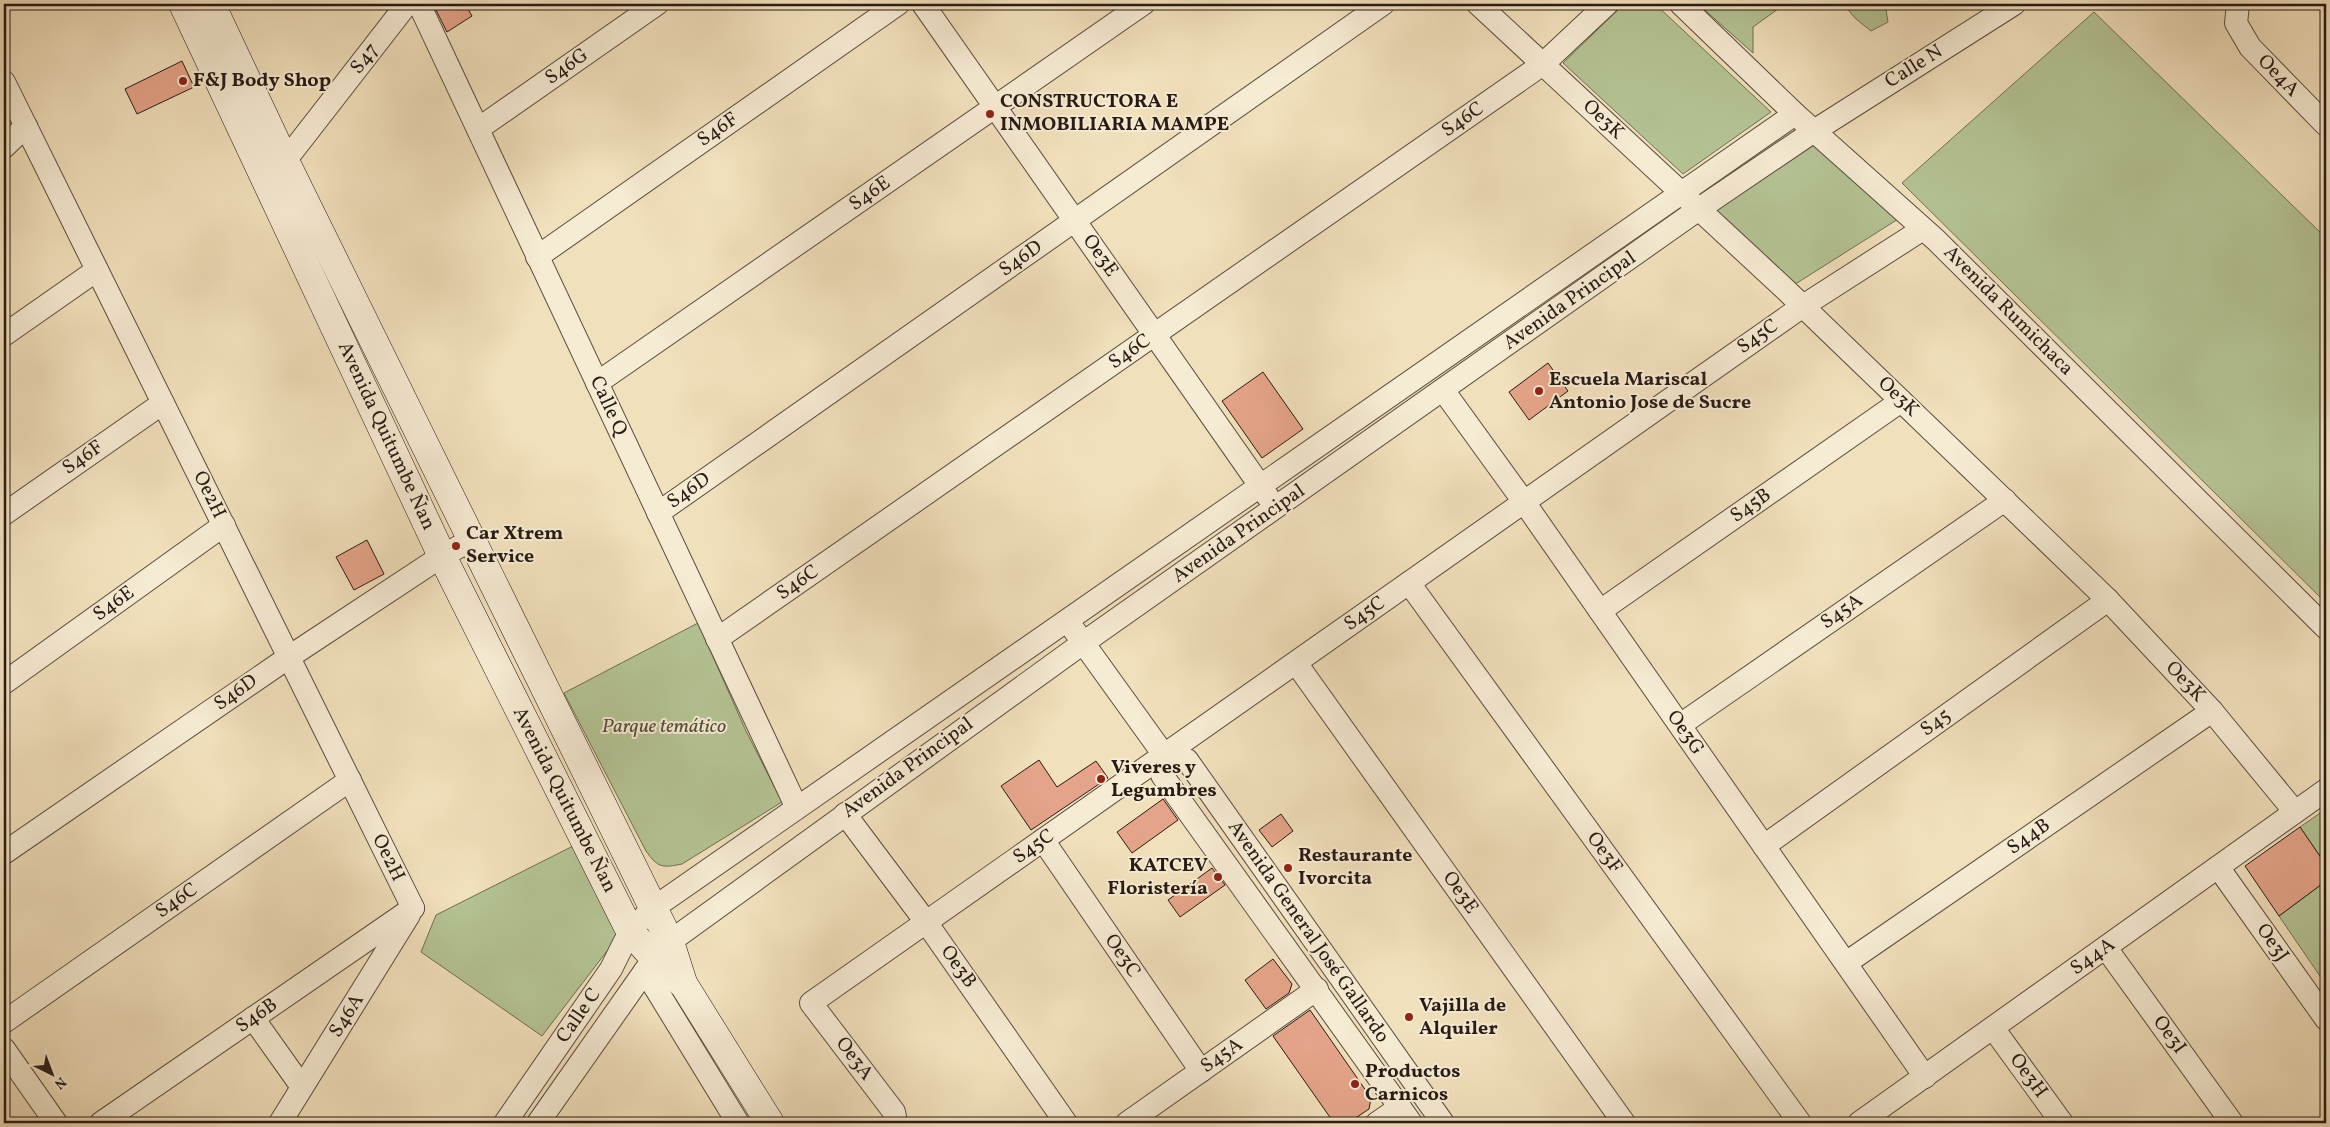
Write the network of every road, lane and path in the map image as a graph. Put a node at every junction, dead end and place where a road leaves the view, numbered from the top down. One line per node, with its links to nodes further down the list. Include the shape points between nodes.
1 (183, 4): 46 (street, Avenida Quitumbe Ñan)
2 (211, 4): 24 (street, Avenida Quitumbe Ñan)
3 (407, 4): 24 (street, S47)
4 (418, 4): 21 (street, Calle Q)
5 (657, 4): 21 (street, S46G)
6 (898, 4): 29 (street, S46F)
7 (924, 4): 17 (street, Oe3E)
8 (1143, 4): 17 (street, S46E)
9 (1383, 4): 27 (street, S46D)
10 (1478, 4): 15 (street, Oe3K)
11 (1607, 4): 15 (street)
12 (1681, 4): 18 (street, Avenida Rumichaca)
13 (2014, 4): 22 (street, Calle N)
14 (2237, 13): 19 (street, Oe4A, via 2250,47)
15 (1543, 64): 25 (street, Oe3K); 32 (street, S46C)
16 (4, 82): 20 (street, Oe2H)
17 (996, 106): 27 (street, Oe3E); 34 (street, S46E)
18 (1795, 114): 22 (street, Avenida Rumichaca); 25 (street, Avenida Principal)
19 (2326, 125)
20 (26, 126): 23 (street); 30 (street, Oe2H)
21 (478, 129): 29 (street, Calle Q)
22 (1814, 131): 26 (street, Avenida Principal); 28 (street, Avenida Rumichaca)
23 (4, 147)
24 (285, 161): 45 (street, Avenida Quitumbe Ñan)
25 (1681, 193): 26 (street, Oe3K); 38 (street, Avenida Principal)
26 (1699, 209): 31 (street, Oe3K); 35 (street, Avenida Principal)
27 (1076, 220): 32 (street, Oe3E); 42 (street, S46D)
28 (1923, 229): 31 (street, S45C); 51 (street, Avenida Rumichaca)
29 (538, 256): 34 (street, Calle Q)
30 (97, 270): 33 (street); 37 (street, Oe2H)
31 (1803, 306): 36 (street, Oe3K); 40 (street, S45C)
32 (1155, 334): 38 (street, Oe3E); 52 (street, S46C)
33 (4, 335)
34 (597, 383): 42 (street, Calle Q)
35 (1443, 390): 40 (street, Oe3G); 41 (street, Avenida Principal)
36 (1901, 401): 39 (street, Oe3K); 49 (street, S45B)
37 (163, 402): 43 (street, S46F); 44 (street, Oe2H)
38 (1261, 485): 41 (street, Oe3E); 50 (street, Avenida Principal)
39 (2005, 500): 48 (street, Oe3K); 58 (street, S45A)
40 (1524, 502): 47 (street, S45C); 49 (street, Oe3G)
41 (1276, 508): 53 (street, Avenida Principal)
42 (658, 513): 52 (street, Calle Q)
43 (4, 514)
44 (224, 525): 54 (street, Oe2H); 56 (street, S46E)
45 (473, 539): 46 (street, S46D); 70 (street, Avenida Quitumbe Ñan)
46 (442, 556): 54 (street, S46D); 72 (street, Avenida Quitumbe Ñan)
47 (1409, 583): 55 (street, S45C); 100 (street, Oe3F)
48 (2108, 600): 57 (street, Oe3K); 66 (street, S45)
49 (1600, 611): 58 (street, Oe3G)
50 (1067, 620): 53 (street); 62 (street, Avenida Principal)
51 (2326, 628)
52 (717, 639): 62 (street, Calle Q)
53 (1083, 643): 59 (street); 64 (street, Avenida Principal)
54 (289, 657): 60 (street, Oe2H); 67 (street, S46D)
55 (1296, 662): 59 (street, S45C); 99 (street, Oe3E)
56 (4, 683)
57 (2212, 710): 63 (street, Oe3K); 75 (street, S44B)
58 (1680, 725): 66 (street, Oe3G)
59 (1164, 755): 65 (street, S45C); 76 (street, Avenida General José Gallardo, via 1162,775); 98 (street, Avenida General José Gallardo, via 1187,760)
60 (350, 780): 69 (street, Oe2H); 80 (street, S46C)
61 (2326, 790): 63 (street, S44A)
62 (797, 808): 70 (street, Avenida Principal)
63 (2295, 812): 68 (street, S44A)
64 (844, 814): 71 (street, Oe3B); 74 (street, Avenida Principal)
65 (1043, 840): 71 (street, S45C); 83 (street, Oe3C)
66 (1764, 846): 75 (street, Oe3G)
67 (4, 853)
68 (2218, 867): 73 (street, S44A); 79 (street, Oe3J)
69 (413, 908): 78 (street, S46B); 85 (street, S46A)
70 (652, 909): 72 (street, Calle C); 74 (street, Avenida Quitumbe Ñan)
71 (926, 922): 77 (street, S45C); 95 (street, Oe3B)
72 (630, 931): 74 (street, Avenida Quitumbe Ñan); 91 (street, Calle C, via 611,969)
73 (2106, 948): 81 (street, S44A); 103 (street, Oe3I)
74 (659, 954): 92 (street, Calle C); 93 (street); 94 (street, Avenida Quitumbe Ñan, via 684,985)
75 (1846, 963): 84 (street, Oe3G)
76 (1317, 989): 83 (street, S45A); 86 (street, Avenida General José Gallardo)
77 (811, 1003): 87 (street, Oe3A, via 894,1112)
78 (253, 1018): 85 (street); 89 (street, S46B)
79 (2326, 1019)
80 (4, 1022)
81 (1993, 1028): 84 (street, S44A); 102 (street, Oe3H)
82 (4, 1049): 88 (street)
83 (1201, 1071): 96 (street, S45A)
84 (1925, 1076): 101 (street, S44A)
85 (302, 1087): 90 (street, S46A)
86 (1406, 1115): 97 (street)
87 (894, 1120)
88 (56, 1123)
89 (101, 1123)
90 (280, 1123)
91 (505, 1123)
92 (538, 1123)
93 (738, 1123)
94 (770, 1123)
95 (1066, 1123)
96 (1127, 1123)
97 (1377, 1123)
98 (1443, 1123)
99 (1624, 1123)
100 (1800, 1123)
101 (1859, 1123)
102 (2062, 1123)
103 (2232, 1123)

